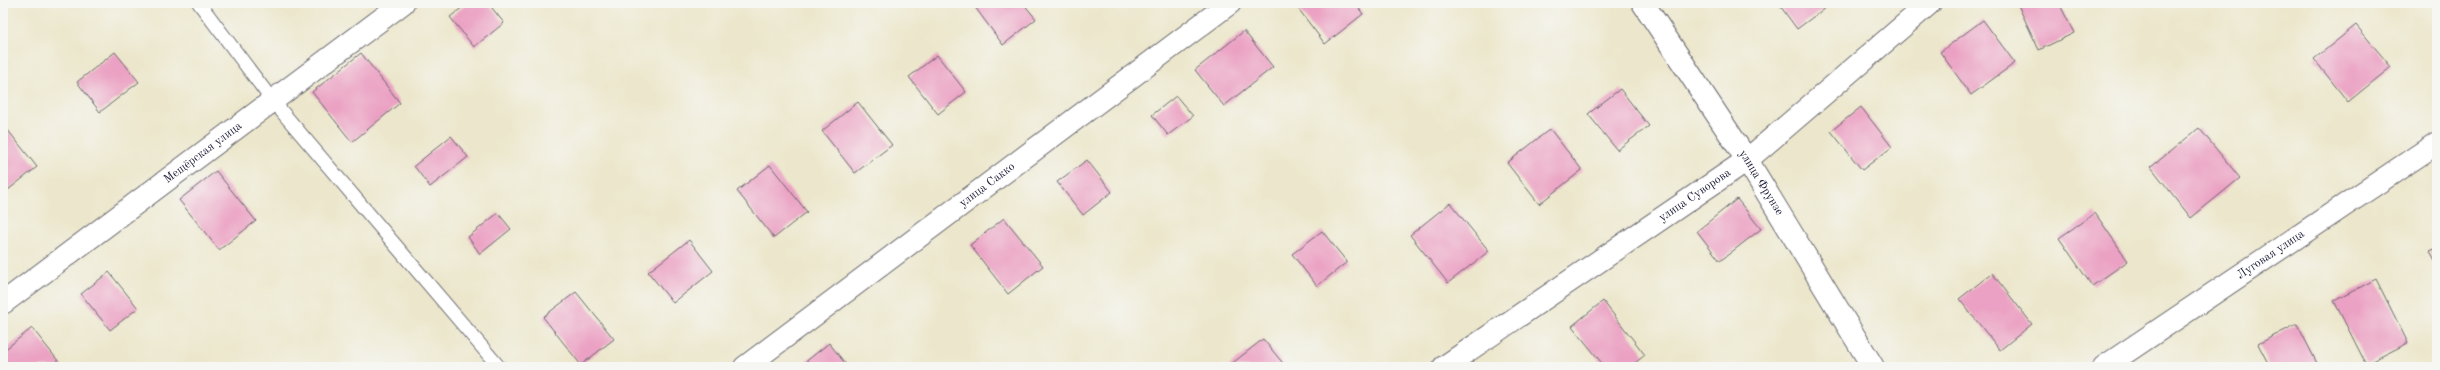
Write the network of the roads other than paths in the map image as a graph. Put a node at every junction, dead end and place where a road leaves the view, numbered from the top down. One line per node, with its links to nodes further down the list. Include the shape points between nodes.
1 (199, 3): 6 (lane)
2 (403, 3): 6 (street, Мещёрская улица)
3 (1230, 3): 11 (street, улица Сакко)
4 (1643, 3): 8 (street, улица Фрунзе)
5 (1930, 3): 8 (street, улица Суворова)
6 (272, 100): 9 (street, Мещёрская улица); 10 (lane)
7 (2437, 143): 14 (street, Луговая улица)
8 (1747, 160): 12 (street, улица Суворова); 13 (street, улица Фрунзе)
9 (3, 304)
10 (499, 367)
11 (745, 367)
12 (1444, 367)
13 (1873, 367)
14 (2104, 367)

